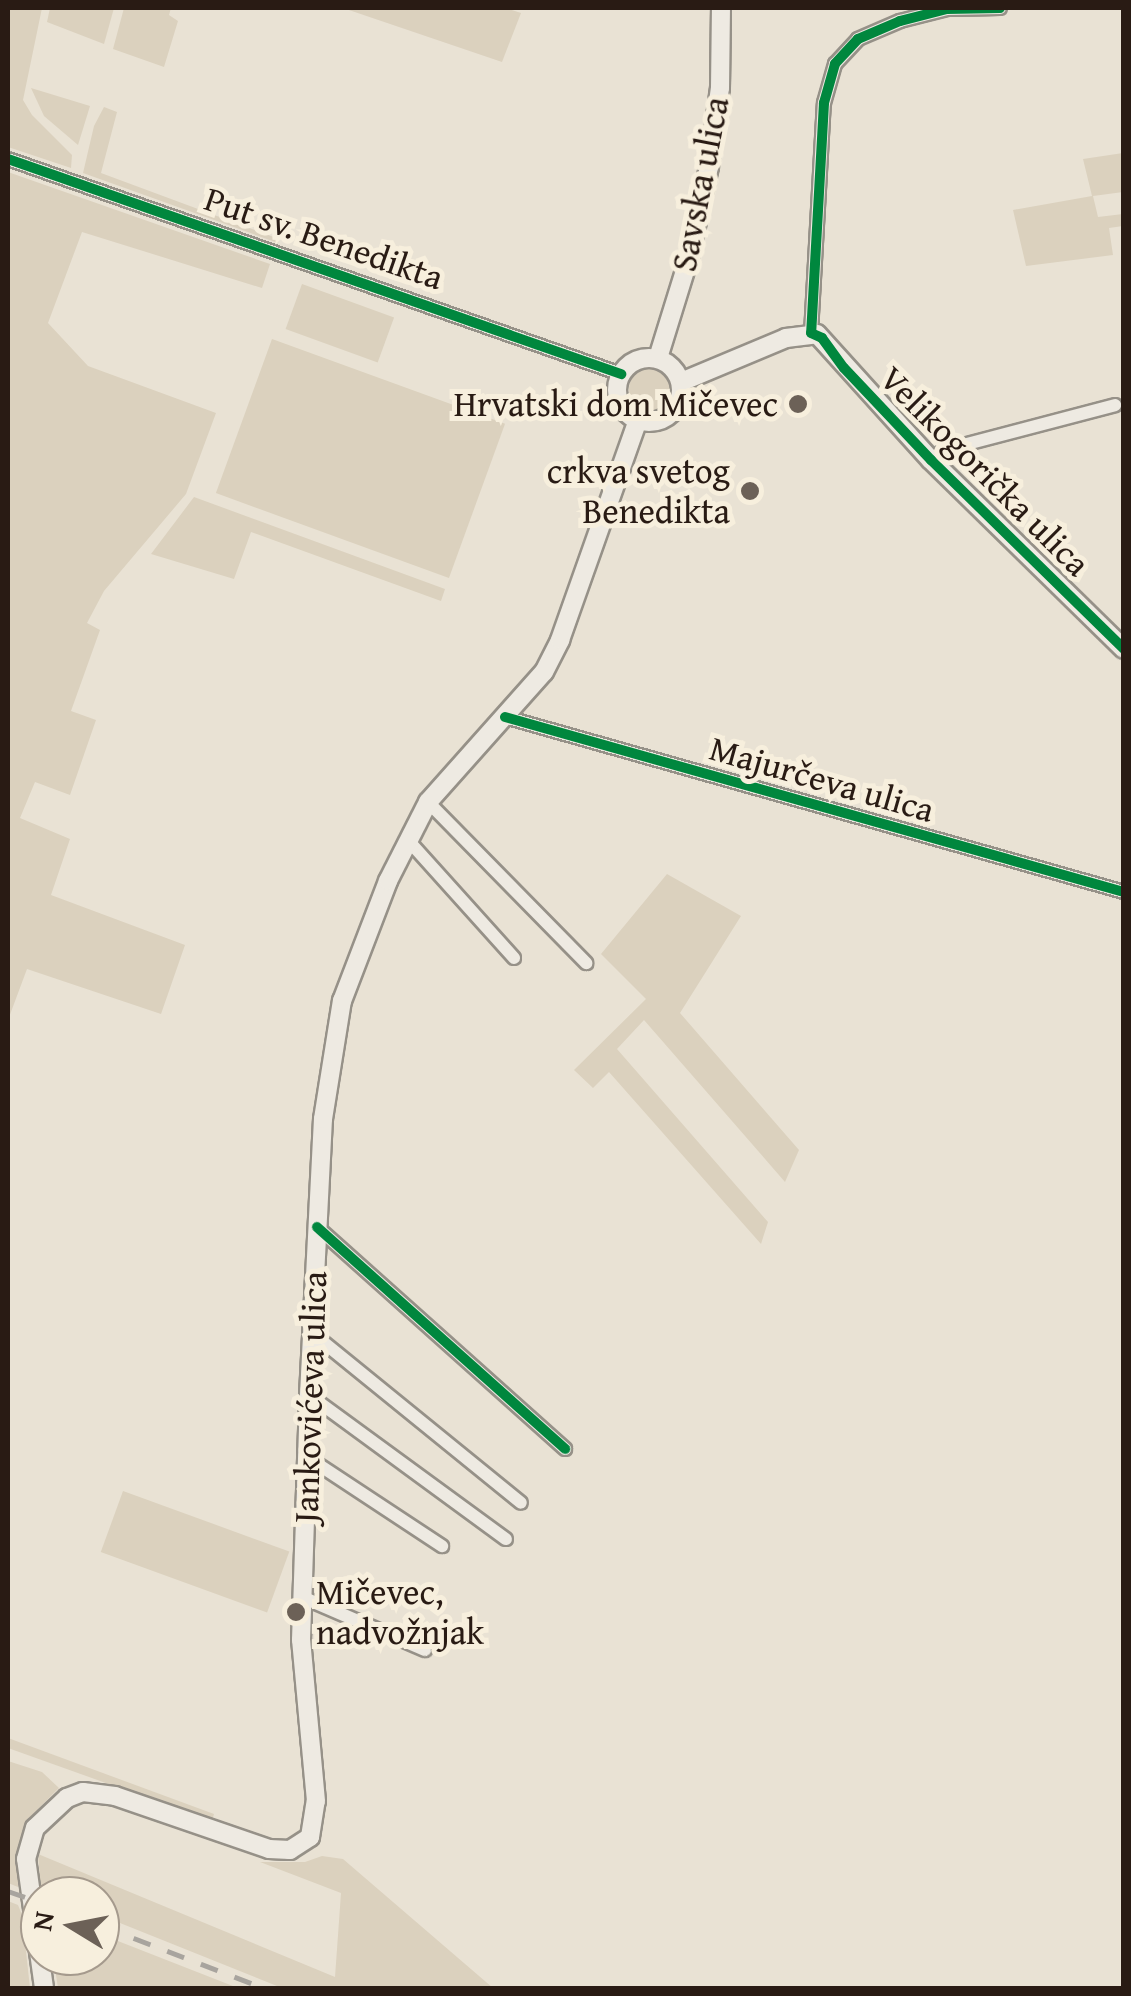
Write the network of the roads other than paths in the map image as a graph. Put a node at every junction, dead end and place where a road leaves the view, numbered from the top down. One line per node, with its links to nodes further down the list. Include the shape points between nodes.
1 (721, 8): 5 (main road, Savska ulica, via 720,88 709,166)
2 (1000, 8): 4 (street, via 947,9 900,21 858,39 835,64 825,99)
3 (8, 159): 6 (street, Put sv. Benedikta)
4 (811, 333): 7 (main road); 10 (main road, Velikogorička ulica)
5 (658, 358): 6 (main road, via 640,358); 7 (main road)
6 (621, 374): 9 (main road, via 618,399)
7 (681, 382): 9 (main road, via 674,411 655,422)
8 (1115, 406): 10 (street, via 944,450)
9 (638, 420): 12 (main road, Jankovićeva ulica, via 560,640 544,672)
10 (932, 460): 11 (main road, Velikogorička ulica)
11 (1124, 649)
12 (505, 717): 13 (main road, Jankovićeva ulica); 15 (street, Majurčeva ulica)
13 (428, 802): 14 (main road, Jankovićeva ulica); 17 (street)
14 (407, 839): 16 (street); 18 (main road, Jankovićeva ulica, via 342,1001 323,1119)
15 (1124, 892)
16 (514, 958)
17 (586, 963)
18 (317, 1227): 19 (main road, Jankovićeva ulica); 21 (street)
19 (312, 1334): 20 (main road, Jankovićeva ulica); 23 (street)
20 (309, 1396): 22 (main road, Jankovićeva ulica); 24 (street)
21 (565, 1449)
22 (307, 1457): 25 (street); 26 (main road, Jankovićeva ulica)
23 (521, 1503)
24 (506, 1539)
25 (442, 1546)
26 (302, 1597): 27 (street); 28 (main road, Jankovićeva ulica, via 316,1801 312,1831 300,1847 270,1849 114,1796 83,1792 58,1805 35,1828 25,1880)
27 (425, 1650)
28 (44, 1988)

